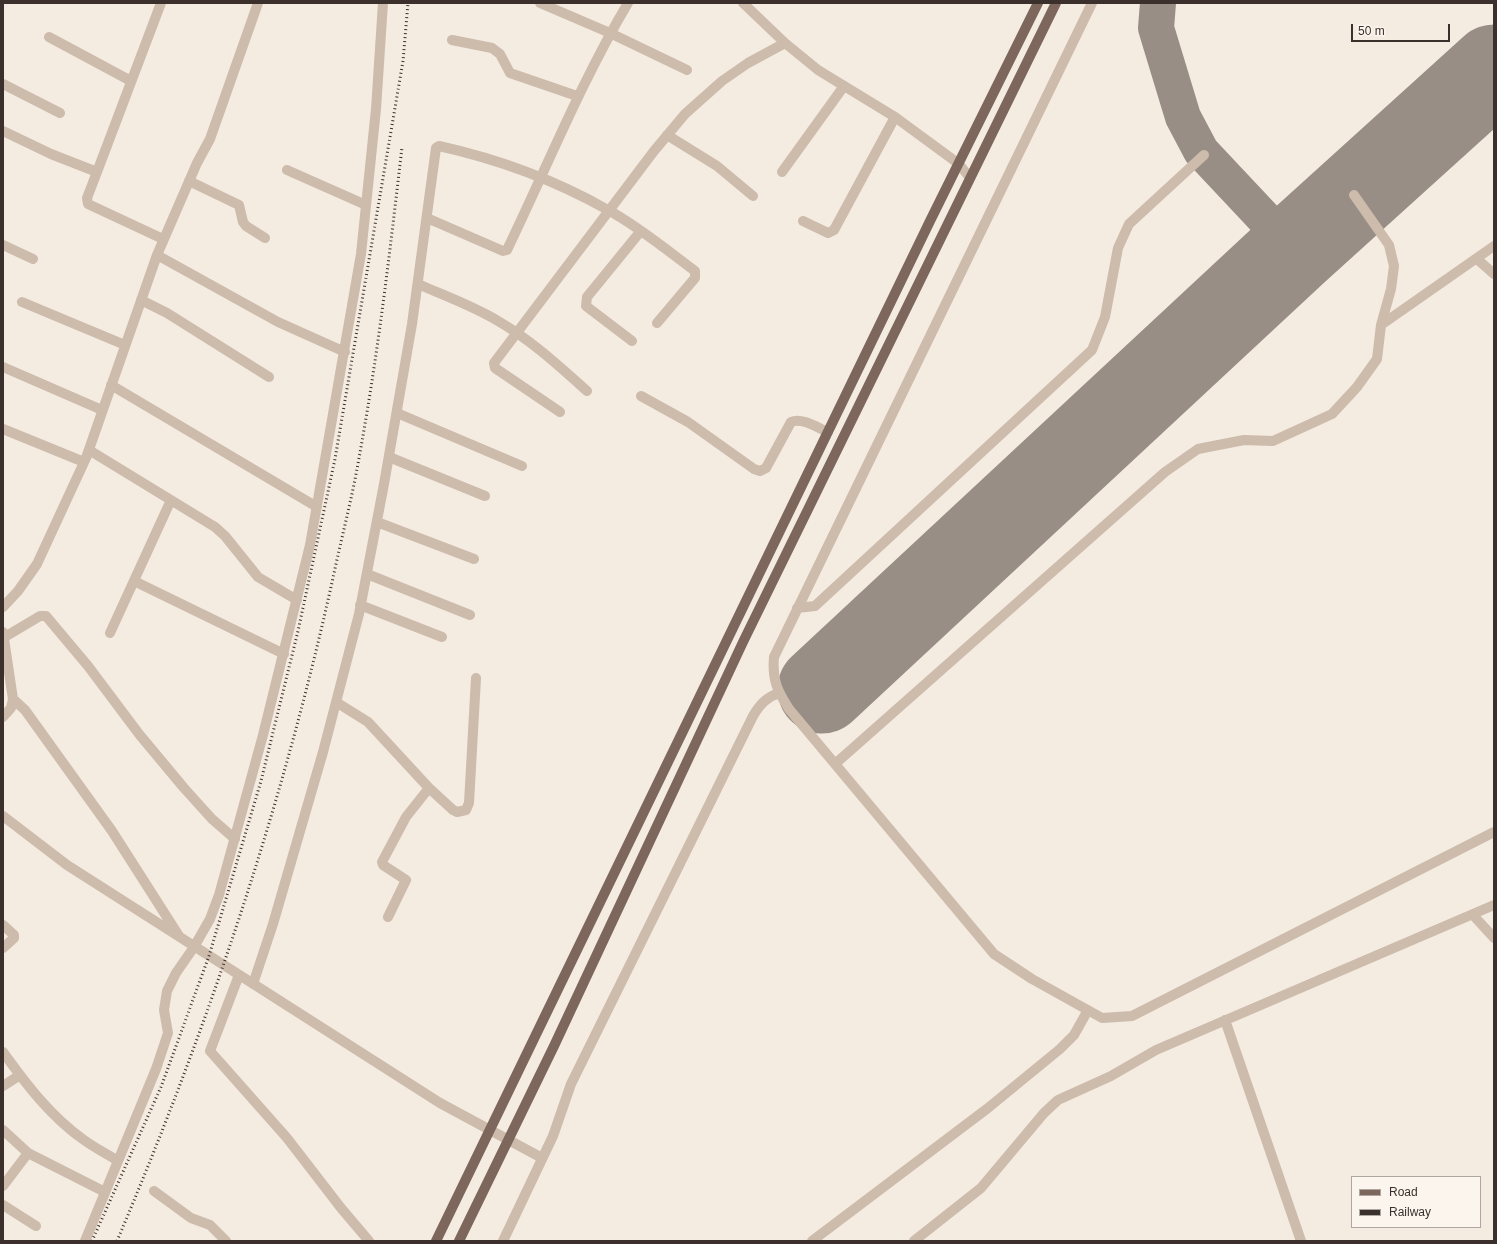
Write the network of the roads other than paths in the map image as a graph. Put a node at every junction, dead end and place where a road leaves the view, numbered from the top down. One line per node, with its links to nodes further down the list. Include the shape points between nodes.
1 (258, 3): 30 (street, via 210,139)
2 (383, 3): 33 (street)
3 (540, 3): 10 (street)
4 (628, 3): 10 (street)
5 (743, 3): 13 (street)
6 (1038, 3): 24 (main road)
7 (1056, 3): 29 (main road)
8 (1092, 3): 79 (street)
9 (158, 4): 15 (street)
10 (610, 33): 14 (street); 18 (street)
11 (49, 37): 15 (street)
12 (452, 40): 18 (street, via 492,48 500,54 510,73)
13 (785, 43): 17 (street, via 818,70); 22 (street, via 722,81 690,109)
14 (687, 70)
15 (131, 81): 26 (street)
16 (3, 84): 19 (street)
17 (844, 86): 20 (street); 27 (street)
18 (577, 96): 28 (street)
19 (60, 113)
20 (895, 117): 24 (street); 36 (street, via 834,230 828,233)
21 (3, 131): 26 (street)
22 (667, 135): 32 (street, via 717,166); 34 (street)
23 (1204, 155): 79 (street, via 1129,224 1118,248 1105,317 1092,350 815,606)
24 (959, 164): 29 (street); 64 (main road)
25 (287, 170): 33 (street)
26 (97, 172): 39 (street, via 87,198 88,204)
27 (782, 172)
28 (542, 178): 34 (street); 35 (street, via 506,251); 35 (street, via 475,154 439,146 435,150)
29 (970, 178): 112 (main road, via 740,649)
30 (189, 181): 38 (street, via 239,205 246,226); 39 (street)
31 (1354, 195): 50 (street, via 1389,245 1394,266)
32 (753, 196)
33 (366, 205): 54 (street)
34 (609, 210): 37 (street); 51 (street)
35 (427, 218): 46 (street)
36 (803, 221)
37 (640, 232): 49 (street, via 696,274); 52 (street, via 585,301 586,306)
38 (265, 238)
39 (163, 239): 42 (street)
40 (3, 246): 43 (street)
41 (1494, 246): 44 (street)
42 (157, 255): 47 (street); 54 (street, via 278,322)
43 (32, 259)
44 (1477, 259): 45 (street); 50 (street)
45 (1494, 274)
46 (418, 284): 51 (street, via 497,320); 62 (street)
47 (141, 300): 53 (street); 56 (street, via 167,313)
48 (22, 302): 53 (street)
49 (657, 324)
50 (1382, 325): 90 (street, via 1377,359 1357,387 1332,414 1272,441 1244,440 1198,449 1165,472)
51 (516, 332): 58 (street, via 542,351); 61 (street, via 494,363 495,368)
52 (632, 341)
53 (124, 345): 57 (street)
54 (345, 352): 71 (street)
55 (3, 367): 60 (street)
56 (269, 377)
57 (111, 385): 60 (street); 71 (street)
58 (587, 391)
59 (641, 396): 64 (street, via 688,422 760,471 766,468 791,422 801,421)
60 (102, 410): 65 (street)
61 (560, 412)
62 (397, 413): 66 (street); 68 (street)
63 (3, 429): 67 (street)
64 (828, 432): 111 (main road)
65 (89, 450): 67 (street); 70 (street)
66 (389, 457): 69 (street); 72 (street)
67 (84, 462): 78 (street, via 37,564)
68 (522, 466)
69 (485, 496)
70 (171, 500): 75 (street); 76 (street, via 225,536 258,577)
71 (317, 507): 76 (street)
72 (377, 522): 73 (street); 74 (street)
73 (474, 559)
74 (367, 574): 77 (street); 80 (street)
75 (134, 581): 81 (street); 84 (street)
76 (297, 600): 84 (street)
77 (360, 605): 83 (street); 88 (street)
78 (3, 607)
79 (797, 608): 86 (street, via 774,657 775,686)
80 (470, 615)
81 (110, 633)
82 (3, 635): 87 (street); 94 (street, via 40,616 46,616 184,788)
83 (442, 637)
84 (284, 654): 94 (street)
85 (476, 678): 91 (street, via 468,807 462,811 453,810)
86 (779, 693): 90 (street, via 789,709); 114 (street, via 760,704 750,723 571,1084 553,1136)
87 (12, 700): 89 (street, via 11,708); 99 (street, via 25,710 112,831)
88 (336, 702): 91 (street, via 368,722); 104 (street, via 273,924)
89 (3, 717)
90 (835, 764): 105 (street, via 994,954 1032,979)
91 (429, 788): 97 (street, via 406,818 382,862 406,880)
92 (3, 816): 99 (street, via 67,865)
93 (1494, 832): 105 (street, via 1132,1016 1102,1018)
94 (235, 839): 101 (street, via 210,919)
95 (1494, 905): 96 (street)
96 (1473, 915): 100 (street); 106 (street)
97 (388, 917)
98 (3, 925): 102 (street, via 14,935)
99 (180, 938): 101 (street)
100 (1494, 938)
101 (194, 947): 103 (street); 115 (street, via 176,973 167,992 164,1010 168,1034 156,1070)
102 (3, 948)
103 (239, 975): 104 (street); 123 (street, via 210,1051 287,1138)
104 (253, 984): 111 (street, via 440,1103)
105 (1088, 1010): 127 (street, via 1074,1035 1060,1049 988,1108)
106 (1225, 1020): 128 (street, via 1156,1050 1111,1076 1058,1100 1044,1112 980,1188); 129 (street)
107 (3, 1052): 108 (street)
108 (20, 1075): 109 (street); 115 (street, via 53,1114 72,1131)
109 (3, 1086)
110 (3, 1130): 113 (street)
111 (490, 1130): 112 (street); 124 (main road)
112 (509, 1139): 114 (street); 125 (main road)
113 (28, 1153): 116 (street); 118 (street)
114 (542, 1158): 126 (street)
115 (118, 1161): 118 (street)
116 (3, 1186)
117 (154, 1190): 122 (street, via 191,1218 210,1226)
118 (105, 1192): 121 (street)
119 (3, 1205): 120 (street)
120 (36, 1226)
121 (85, 1241)
122 (226, 1241)
123 (369, 1241)
124 (436, 1241)
125 (459, 1241)
126 (503, 1241)
127 (812, 1241)
128 (914, 1241)
129 (1301, 1241)

